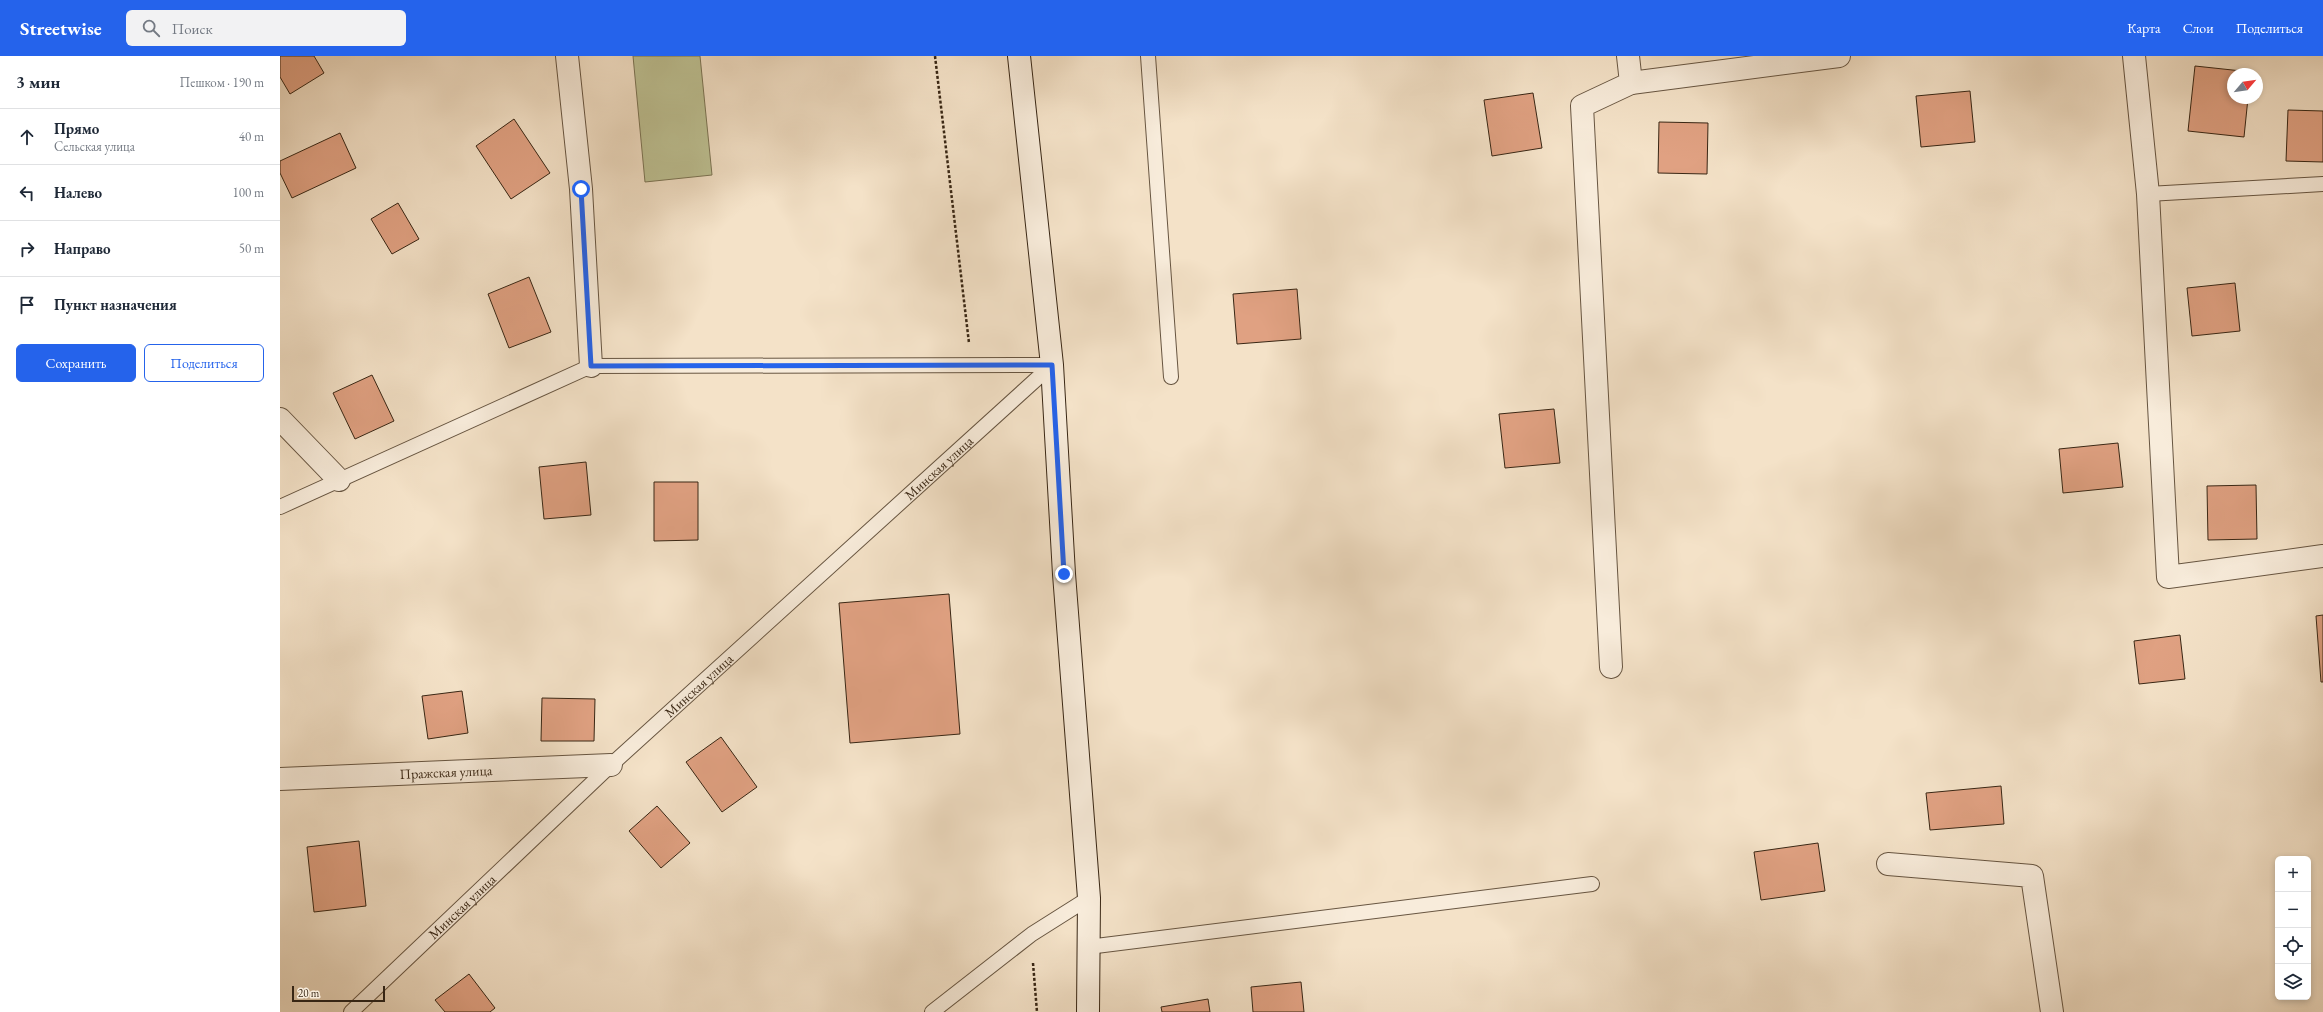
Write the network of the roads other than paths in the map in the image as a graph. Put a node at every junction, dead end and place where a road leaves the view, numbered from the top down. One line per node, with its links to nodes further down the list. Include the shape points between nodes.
1 (567, 56): 11 (street, via 581,189)
2 (1019, 56): 10 (street)
3 (1148, 56): 12 (lane)
4 (1628, 56): 7 (street)
5 (1839, 56): 7 (street)
6 (2134, 56): 9 (street)
7 (1631, 84): 17 (street, via 1582,106)
8 (2323, 184): 9 (lane)
9 (2148, 194): 16 (street, via 2168,577)
10 (1052, 365): 11 (lane); 18 (lane, Минская улица); 22 (street, via 1064,574)
11 (591, 366): 14 (lane)
12 (1171, 377)
13 (280, 419): 14 (street)
14 (339, 480): 15 (lane)
15 (280, 507)
16 (2323, 556)
17 (1611, 667)
18 (611, 765): 19 (street, Пражская улица); 24 (lane, Минская улица)
19 (280, 779)
20 (1888, 864): 27 (street, via 2032,876)
21 (1592, 884): 23 (lane)
22 (1089, 898): 23 (street); 25 (lane, via 1032,934)
23 (1088, 947): 26 (street)
24 (351, 1012)
25 (932, 1012)
26 (1088, 1012)
27 (2052, 1012)

